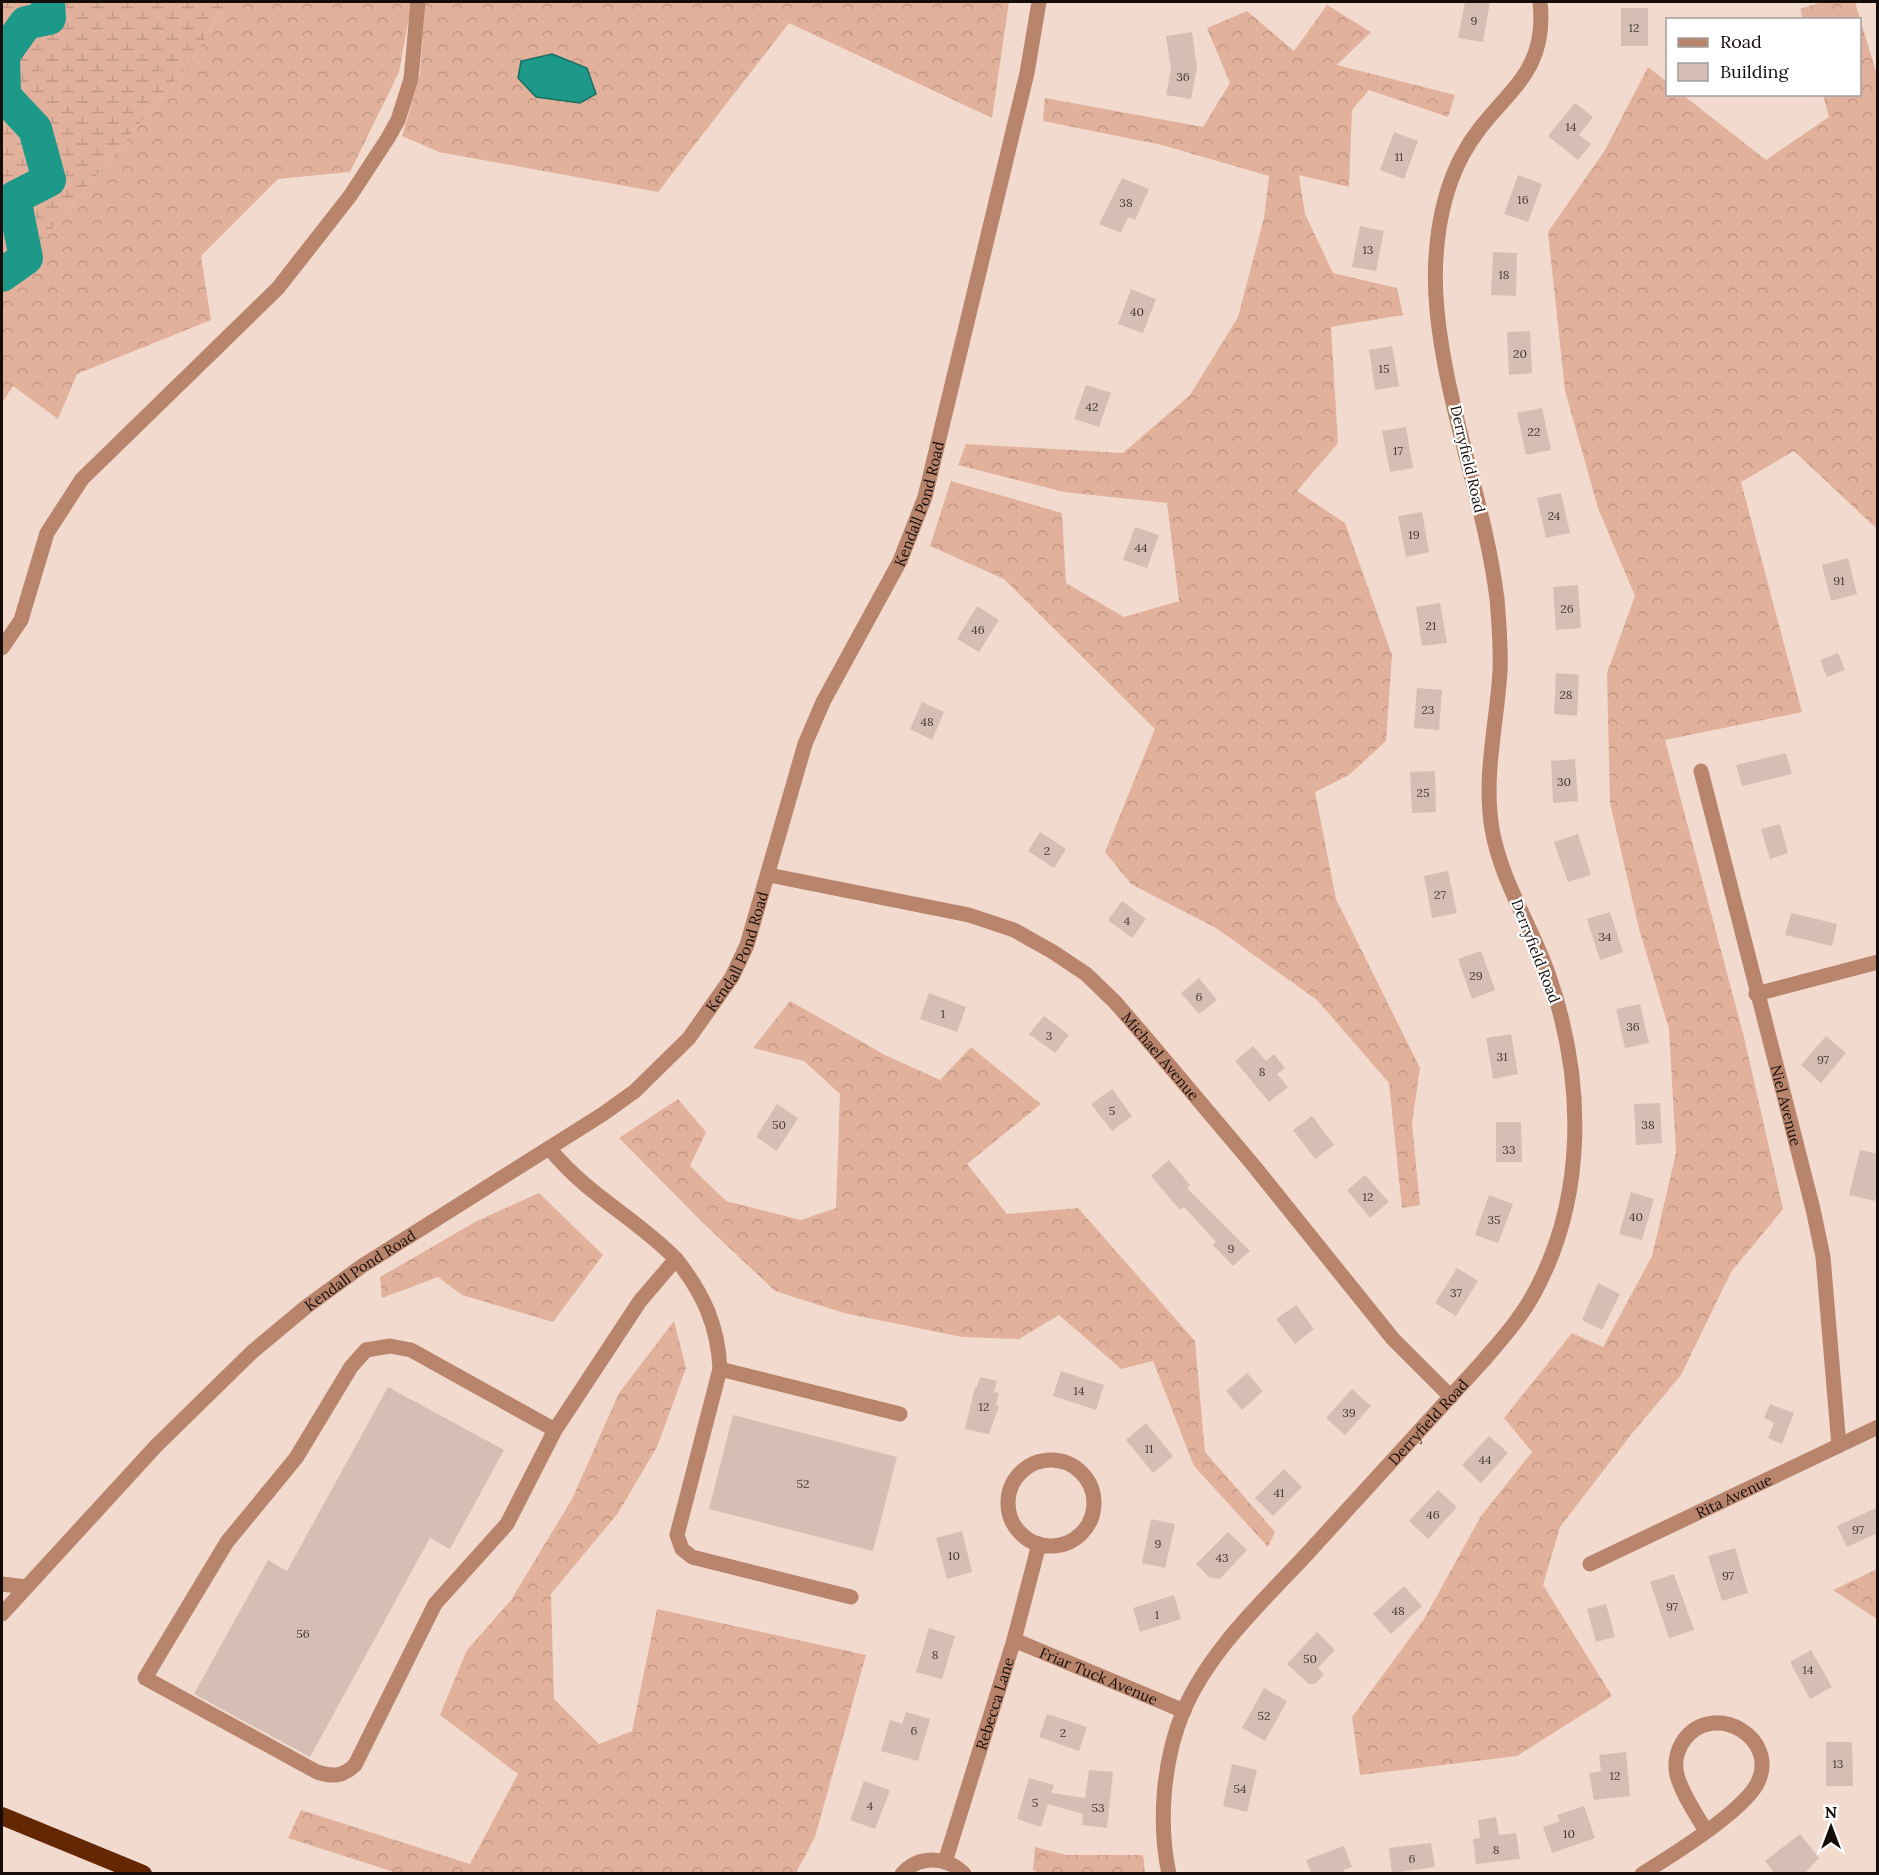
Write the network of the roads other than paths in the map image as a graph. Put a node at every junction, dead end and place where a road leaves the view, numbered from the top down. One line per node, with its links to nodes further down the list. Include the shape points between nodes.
1 (418, 2): 4 (street, via 411,78 388,138 350,196 278,288 82,479 47,533 21,620)
2 (1039, 2): 6 (street, Kendall Pond Road, via 1027,73 926,497 900,561 839,671 805,744)
3 (1540, 2): 12 (street, Derryfield Road, via 1540,45 1533,64 1474,136 1453,176 1439,230 1436,283 1443,352 1496,596 1500,674 1490,762 1492,828 1497,852 1557,1002 1574,1091 1574,1156 1565,1214 1544,1274 1511,1327)
4 (2, 648)
5 (1701, 771): 8 (street, Niel Avenue)
6 (769, 875): 9 (street, Kendall Pond Road, via 747,945 732,976 689,1038 635,1091); 12 (street, Michael Avenue, via 969,915 1014,930 1086,974 1162,1056 1393,1339)
7 (1878, 962): 8 (street)
8 (1756, 994): 16 (street, Niel Avenue, via 1823,1257)
9 (550, 1149): 10 (street, via 585,1187); 20 (street, Kendall Pond Road, via 362,1266 252,1352 156,1446)
10 (676, 1258): 11 (street, via 706,1304 714,1326); 15 (street, via 640,1301)
11 (720, 1369): 13 (street); 21 (street, via 677,1535 682,1549 692,1557)
12 (1451, 1397): 24 (street, Derryfield Road, via 1239,1628 1210,1665)
13 (900, 1414)
14 (1878, 1427): 16 (street, Rita Avenue)
15 (555, 1430): 15 (street, via 411,1350 390,1346 366,1350 351,1366 296,1458 227,1542 145,1678 317,1772 332,1777 346,1774 356,1765 435,1604 507,1524)
16 (1839, 1446): 18 (street, Rita Avenue)
17 (1040, 1544): 17 (street, via 1014,1524 1008,1508 1010,1491 1017,1477 1030,1466 1045,1460 1062,1461 1078,1469 1089,1483 1094,1500 1091,1518 1074,1539 1058,1545); 23 (street, Rebecca Lane)
18 (1590, 1564)
19 (2, 1584): 20 (street)
20 (26, 1587): 22 (street, Kendall Pond Road)
21 (851, 1597)
22 (2, 1614)
23 (1014, 1640): 24 (street, Friar Tuck Avenue); 27 (street, Rebecca Lane)
24 (1184, 1711): 31 (street, Derryfield Road, via 1164,1804)
25 (2, 1816): 28 (highway)
26 (1706, 1831): 26 (street, via 1748,1797 1761,1773 1760,1755 1752,1738 1730,1724 1711,1723 1695,1729 1676,1758 1680,1783); 32 (street)
27 (945, 1862): 29 (street, via 921,1862); 30 (street)
28 (143, 1874)
29 (902, 1874)
30 (964, 1874)
31 (1169, 1874)
32 (1642, 1874)

